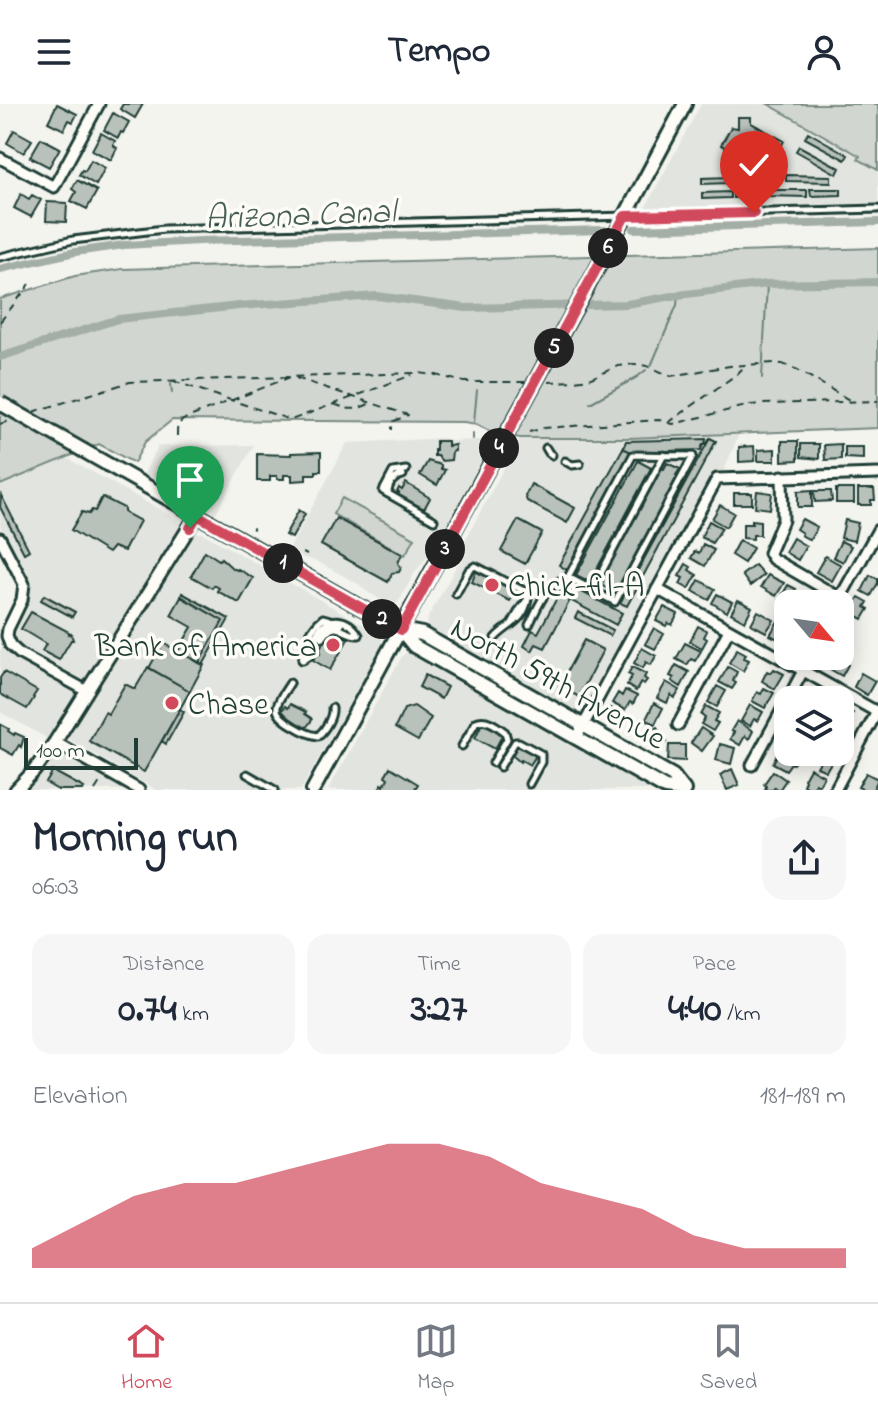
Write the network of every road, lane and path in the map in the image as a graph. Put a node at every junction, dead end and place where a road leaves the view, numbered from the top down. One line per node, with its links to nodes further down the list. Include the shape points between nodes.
1 (99, 104): 3 (street, via 54,187)
2 (685, 104): 5 (main road)
3 (0, 158)
4 (878, 209): 5 (lane)
5 (624, 218): 6 (lane, via 164,229 73,240); 47 (main road, bridge)
6 (0, 257)
7 (30, 284): 8 (path)
8 (0, 322)
9 (746, 364): 14 (path, via 671,376 635,364 589,379); 17 (path, via 782,364); 24 (path)
10 (419, 373): 11 (path); 13 (path, via 464,382); 15 (path)
11 (292, 377): 12 (path); 15 (path); 16 (path)
12 (172, 380): 16 (path); 22 (path, via 130,382)
13 (533, 382)
14 (547, 382)
15 (351, 397): 20 (path); 21 (path)
16 (230, 401): 21 (path, via 291,420); 28 (path, via 179,422)
17 (851, 401): 18 (path); 24 (path, via 750,405)
18 (878, 401)
19 (0, 403): 37 (main road, North 59th Avenue, bridge)
20 (370, 403): 21 (path, via 357,410); 26 (path, via 408,415 392,422)
21 (334, 404)
22 (30, 414)
23 (15, 419): 25 (path)
24 (668, 423): 27 (path)
25 (0, 424)
26 (392, 430)
27 (529, 432)
28 (177, 436)
29 (546, 448): 30 (lane)
30 (552, 455)
31 (664, 455): 41 (lane, via 633,455); 43 (lane); 43 (lane, via 693,456 615,602)
32 (565, 461): 33 (lane)
33 (580, 464)
34 (404, 472): 38 (lane, via 393,480 388,495)
35 (878, 474): 36 (street)
36 (782, 476): 39 (street, via 783,520 769,553 835,595 840,595); 42 (street, via 717,479)
37 (197, 515): 47 (main road, North 59th Avenue); 55 (street)
38 (434, 520)
39 (878, 530)
40 (0, 538): 55 (street, via 24,589 8,629 10,645)
41 (568, 577): 43 (lane); 46 (lane, via 550,587)
42 (657, 589): 48 (street); 59 (street)
43 (592, 590)
44 (456, 594): 49 (lane, via 475,566 524,591 528,599 522,616)
45 (330, 620): 45 (lane, via 321,626 320,636 333,628 359,635); 50 (lane, via 317,623 302,660)
46 (529, 625)
47 (401, 630): 53 (main road, North 59th Avenue, via 414,646); 54 (main road, North 59th Avenue, via 422,634); 72 (main road)
48 (729, 630): 51 (street); 58 (street)
49 (495, 638)
50 (313, 649)
51 (803, 671): 57 (street); 63 (street)
52 (290, 683): 56 (lane, via 277,708 282,719 318,736)
53 (484, 685): 54 (main road, via 491,681); 59 (main road, North 59th Avenue)
54 (520, 690): 59 (main road, North 59th Avenue)
55 (87, 691): 60 (street)
56 (332, 708)
57 (877, 711): 74 (street)
58 (678, 725)
59 (580, 731): 73 (main road, North 59th Avenue, via 673,776)
60 (55, 742): 68 (street); 70 (street)
61 (462, 746): 62 (lane, via 480,720 500,728 507,739)
62 (493, 763)
63 (752, 765)
64 (500, 767): 67 (lane, via 515,742 541,754)
65 (247, 774): 71 (lane)
66 (102, 779): 69 (path)
67 (529, 784)
68 (16, 790)
69 (95, 790)
70 (139, 790)
71 (275, 790)
72 (313, 790)
73 (682, 790)
74 (835, 790)

